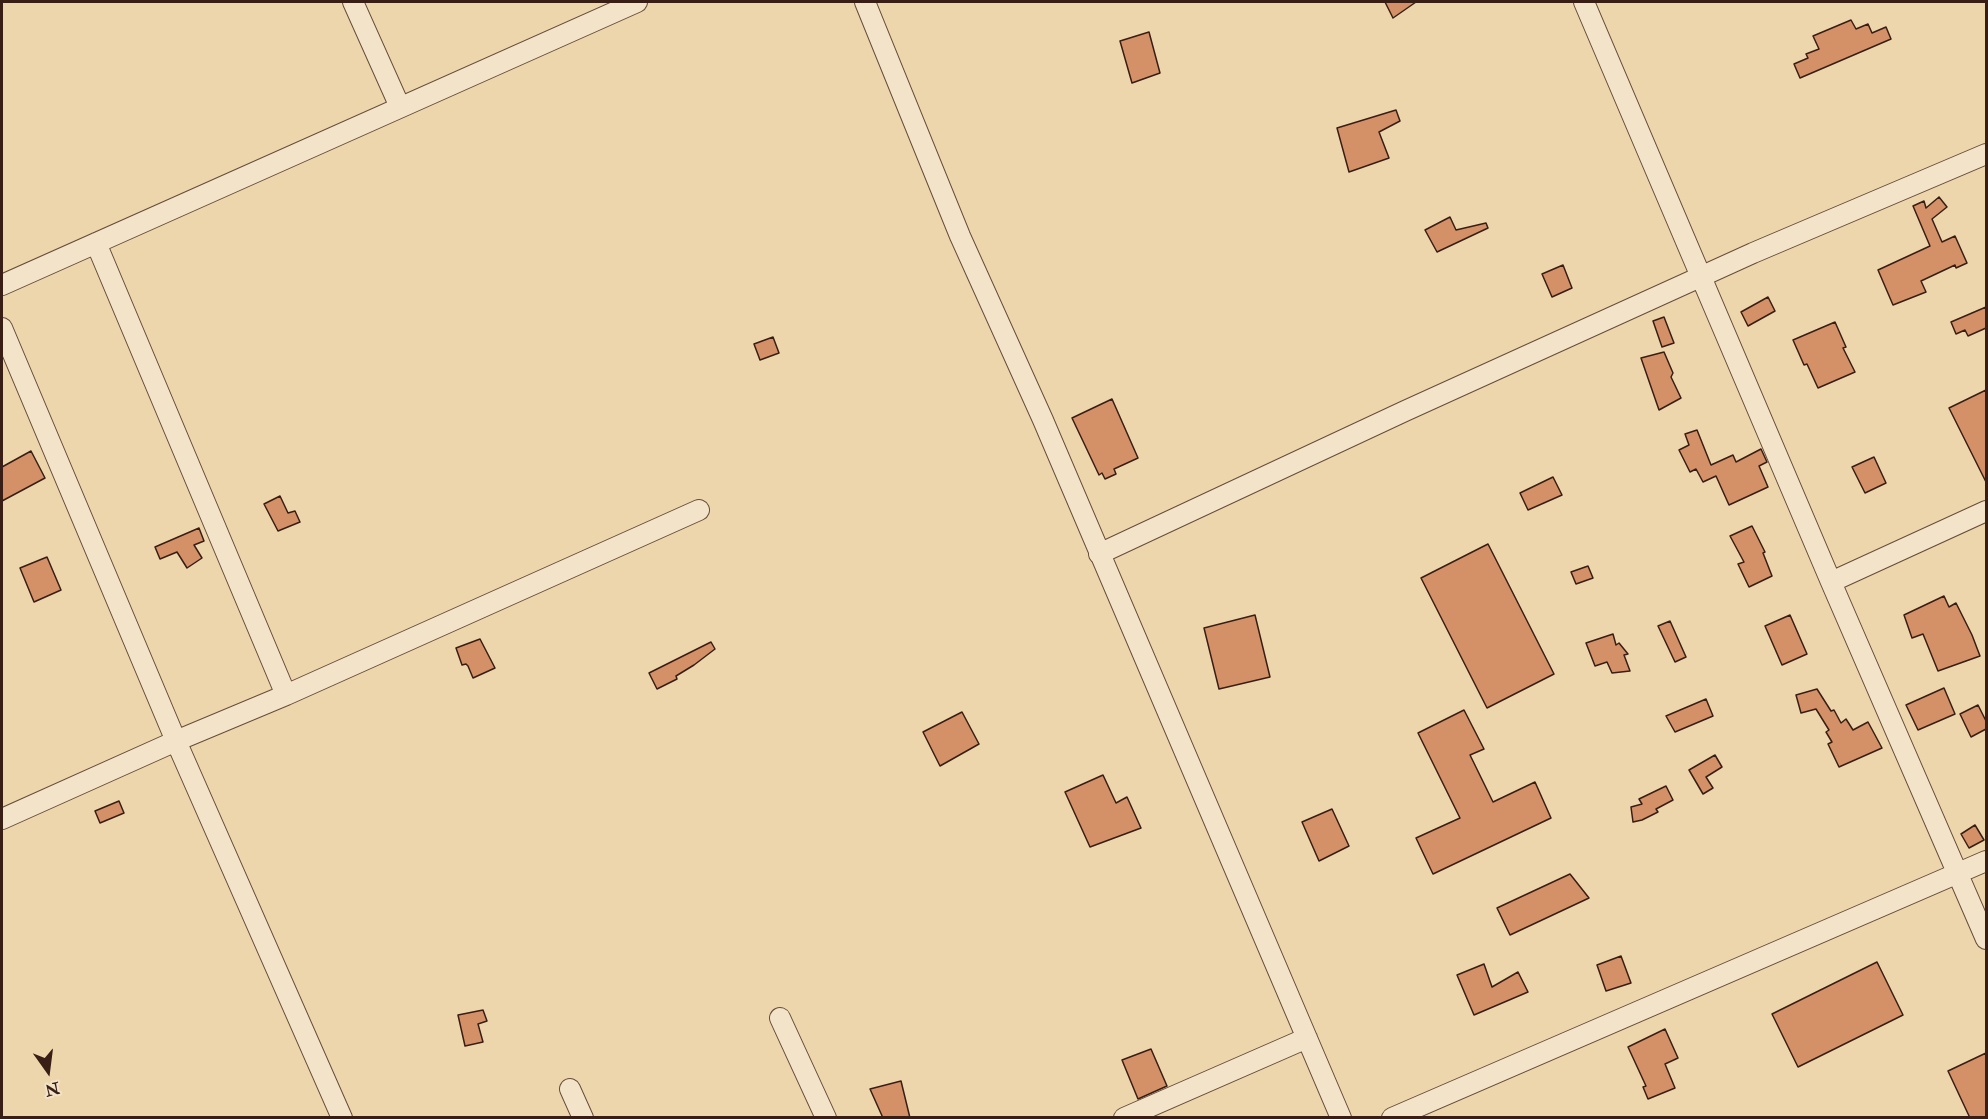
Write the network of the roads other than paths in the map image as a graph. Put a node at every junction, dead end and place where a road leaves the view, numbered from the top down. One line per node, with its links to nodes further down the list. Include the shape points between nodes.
1 (353, 2): 5 (street)
2 (637, 2): 5 (street)
3 (865, 2): 13 (street, via 960,236)
4 (1584, 2): 8 (street)
5 (400, 107): 7 (street)
6 (1986, 154): 8 (street)
7 (96, 243): 9 (street); 15 (street)
8 (1701, 276): 13 (street); 14 (street)
9 (2, 285)
10 (2, 328): 16 (street)
11 (699, 510): 15 (street)
12 (1986, 511): 14 (street)
13 (1099, 554): 22 (street)
14 (1832, 582): 19 (street)
15 (286, 696): 16 (street)
16 (176, 741): 17 (street); 24 (street)
17 (2, 819)
18 (1986, 861): 19 (street)
19 (1958, 873): 20 (street); 29 (street)
20 (1986, 939)
21 (780, 1018): 26 (street)
22 (1307, 1038): 27 (street); 28 (street)
23 (570, 1089): 25 (street)
24 (342, 1118)
25 (583, 1118)
26 (825, 1118)
27 (1124, 1118)
28 (1341, 1118)
29 (1392, 1118)

